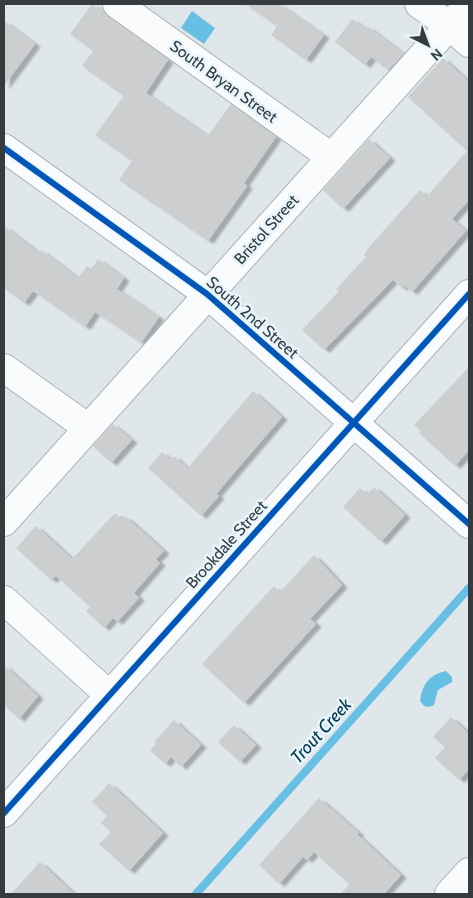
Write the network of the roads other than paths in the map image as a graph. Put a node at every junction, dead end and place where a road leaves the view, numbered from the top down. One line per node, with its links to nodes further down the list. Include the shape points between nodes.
1 (116, 4): 6 (street, South Bryan Street)
2 (419, 4): 4 (street)
3 (469, 4): 4 (street, Bristol Street)
4 (459, 35): 6 (street, Bristol Street)
5 (4, 148): 7 (street, South 2nd Street)
6 (331, 157): 7 (street, Bristol Street)
7 (208, 294): 10 (street, South 2nd Street); 11 (street, Bristol Street)
8 (469, 294): 10 (street, Brookdale Street)
9 (4, 368): 11 (street)
10 (353, 423): 13 (street, South 2nd Street); 15 (street, Brookdale Street)
11 (88, 428): 12 (street, Bristol Street)
12 (4, 522)
13 (469, 524)
14 (4, 600): 15 (street)
15 (109, 695): 16 (street, Brookdale Street)
16 (4, 813)
17 (469, 872): 18 (street)
18 (449, 894)

